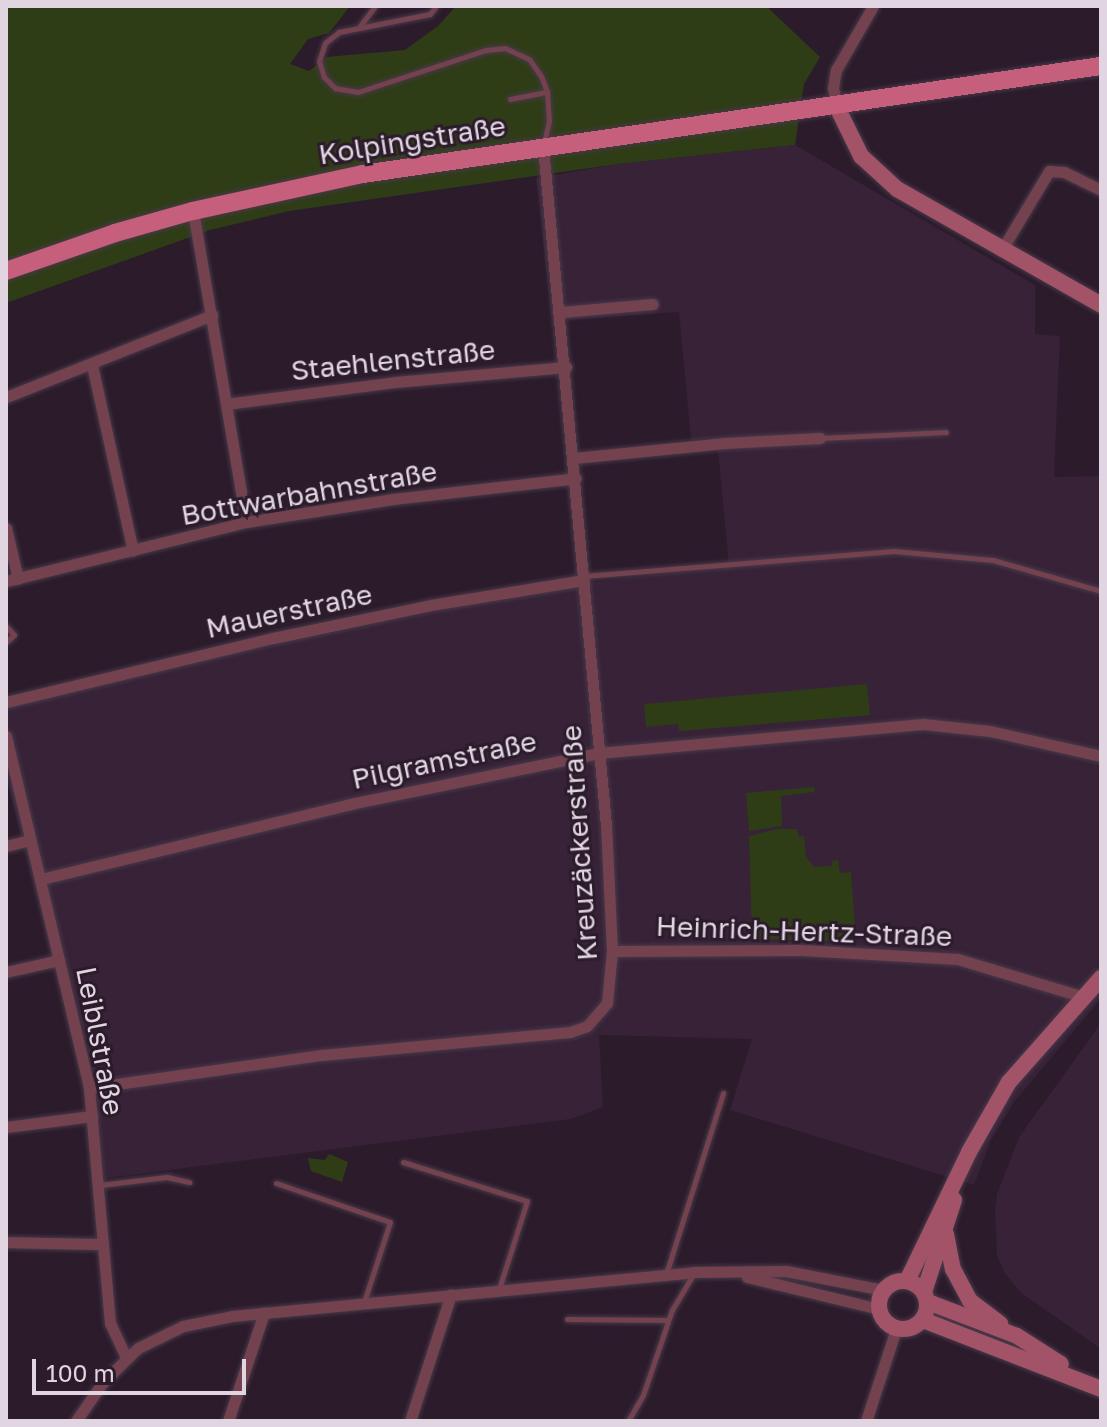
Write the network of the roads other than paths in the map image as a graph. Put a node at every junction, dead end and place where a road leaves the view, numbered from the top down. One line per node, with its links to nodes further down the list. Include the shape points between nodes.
1 (375, 6): 4 (lane)
2 (436, 6): 4 (lane, via 430,14)
3 (873, 6): 8 (street, via 836,70)
4 (360, 26): 6 (lane, via 325,43 319,61 335,88 358,92 505,48 529,59)
5 (1101, 66): 8 (main road, Kolpingstraße)
6 (547, 92): 7 (lane); 9 (lane, via 549,121)
7 (510, 99)
8 (837, 107): 9 (main road, Kolpingstraße); 12 (street, via 861,156 876,171)
9 (543, 147): 11 (main road, Kolpingstraße, via 363,174); 16 (street, Kreuzäckerstraße)
10 (1101, 190): 12 (street, via 1064,172 1049,171)
11 (193, 211): 13 (main road, Kolpingstraße); 17 (street)
12 (1001, 251): 15 (street)
13 (6, 271)
14 (653, 304): 16 (street)
15 (1101, 305)
16 (561, 312): 19 (street, Kreuzäckerstraße)
17 (212, 315): 18 (street); 21 (street)
18 (92, 365): 20 (street); 28 (street)
19 (566, 367): 21 (street, Staehlenstraße); 24 (street, Kreuzäckerstraße)
20 (6, 397)
21 (226, 404): 26 (street)
22 (946, 432): 23 (lane)
23 (820, 438): 24 (street)
24 (574, 458): 25 (street, Kreuzäckerstraße)
25 (576, 478): 26 (street, Bottwarbahnstraße); 29 (street, Kreuzäckerstraße)
26 (246, 522): 28 (street, Bottwarbahnstraße)
27 (6, 528): 30 (street)
28 (133, 551): 30 (street, Bottwarbahnstraße)
29 (584, 578): 31 (lane, via 894,551 993,560); 34 (street, Mauerstraße, via 273,638); 36 (street, Kreuzäckerstraße)
30 (12, 580)
31 (1101, 591)
32 (6, 626): 33 (lane, via 14,635)
33 (6, 642)
34 (6, 702)
35 (6, 736): 38 (street, Leiblstraße)
36 (598, 753): 37 (street, Pilgramstraße, via 923,724 990,731); 40 (street, Pilgramstraße, via 350,804); 41 (street, Kreuzäckerstraße)
37 (1101, 756)
38 (30, 840): 39 (street); 40 (street, Leiblstraße)
39 (6, 846)
40 (41, 879): 42 (street, Leiblstraße)
41 (612, 951): 45 (street, Heinrich-Hertz-Straße, via 801,950 958,959); 46 (street, Kreuzäckerstraße, via 607,1003 587,1026 570,1032 334,1054)
42 (59, 960): 43 (street); 46 (street, Leiblstraße)
43 (6, 972)
44 (1101, 978): 45 (street)
45 (1084, 997): 50 (street, via 1020,1066)
46 (89, 1088): 48 (street, Leiblstraße)
47 (723, 1093): 60 (lane)
48 (92, 1116): 49 (street); 54 (street, Leiblstraße)
49 (6, 1127)
50 (969, 1152): 55 (street); 61 (street)
51 (403, 1162): 62 (lane, via 527,1201)
52 (189, 1182): 54 (lane, via 167,1177)
53 (276, 1183): 66 (lane, via 390,1222)
54 (100, 1185): 57 (street, Leiblstraße)
55 (945, 1230): 65 (street); 73 (street, via 953,1269 970,1301)
56 (6, 1242): 57 (street)
57 (103, 1244): 74 (street, Leiblstraße, via 110,1323)
58 (694, 1272): 59 (street); 60 (street); 70 (lane)
59 (719, 1273): 63 (street, via 786,1271); 67 (street, via 765,1279)
60 (666, 1274): 62 (street)
61 (907, 1281): 63 (street); 65 (street)
62 (499, 1289): 64 (street)
63 (884, 1290): 67 (street)
64 (451, 1294): 66 (street); 78 (street)
65 (926, 1297): 71 (street); 73 (street)
66 (364, 1302): 68 (street)
67 (879, 1309): 72 (street)
68 (264, 1313): 74 (street, via 183,1326); 77 (street)
69 (567, 1319): 70 (lane)
70 (667, 1320): 79 (lane, via 643,1395)
71 (923, 1320): 72 (street); 75 (street)
72 (896, 1329): 80 (street)
73 (1017, 1336): 75 (street)
74 (126, 1357): 76 (street)
75 (1095, 1386)
76 (76, 1421)
77 (228, 1421)
78 (410, 1421)
79 (628, 1421)
80 (866, 1421)

